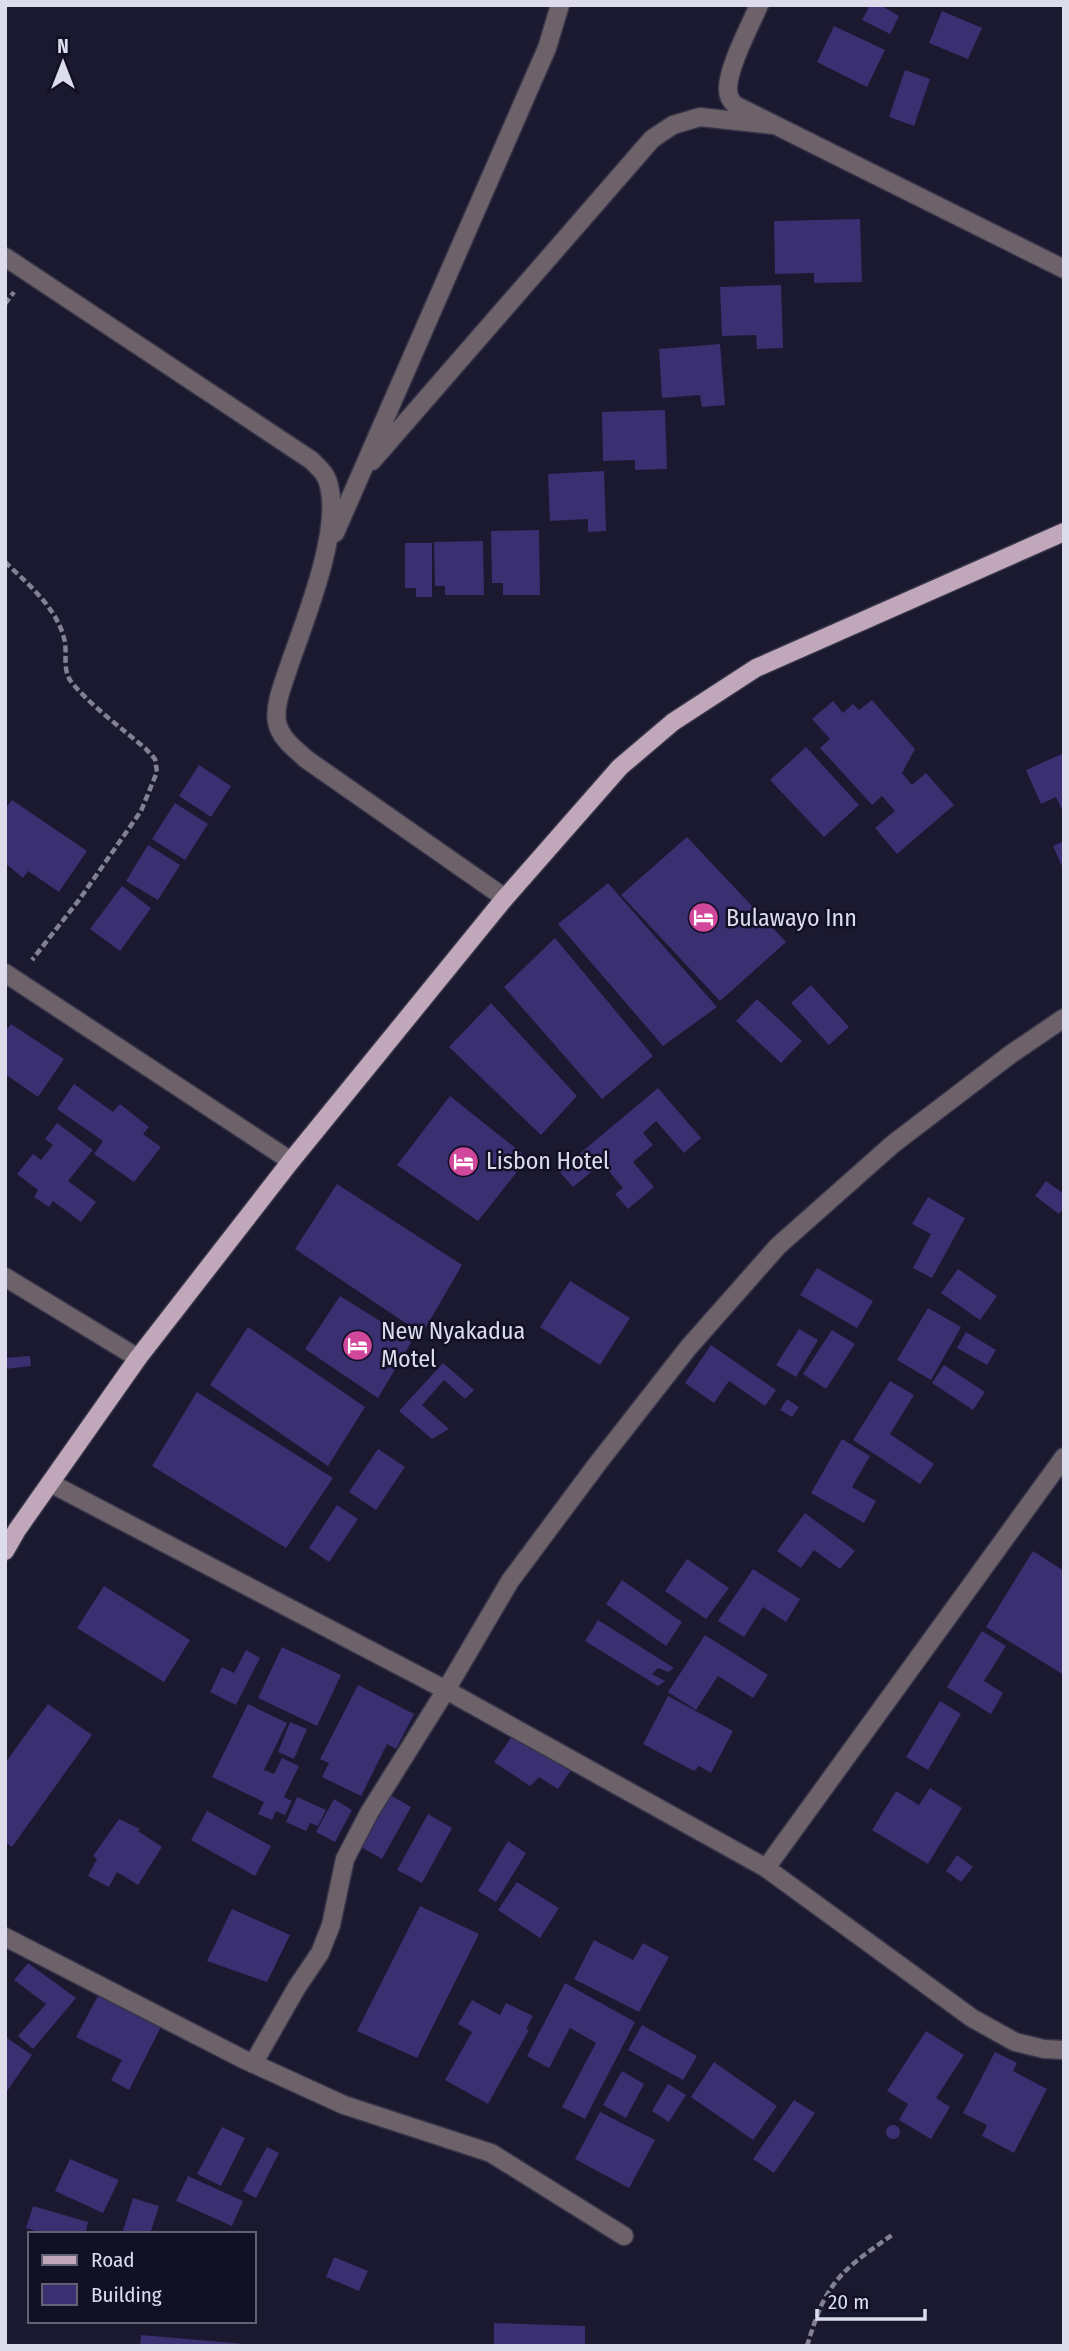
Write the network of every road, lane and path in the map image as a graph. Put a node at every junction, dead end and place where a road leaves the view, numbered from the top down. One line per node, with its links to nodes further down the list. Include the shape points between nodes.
1 (560, 5): 6 (street, via 547,48)
2 (759, 5): 3 (street, via 727,89 735,106)
3 (773, 125): 5 (street); 6 (street, via 700,117 673,125 652,139)
4 (5, 257): 8 (street, via 311,460 329,485 332,519)
5 (1064, 269)
6 (361, 474): 8 (street)
7 (1064, 533): 10 (main road, via 756,668 683,716 620,767)
8 (326, 551): 10 (street, via 280,694 276,721 285,740)
9 (5, 562): 11 (path, via 53,614 64,639 69,678 146,749 155,759 157,772 141,811 79,900)
10 (505, 898): 13 (main road)
11 (8, 975): 13 (street)
12 (1064, 1018): 19 (street, via 893,1144 778,1246 688,1348 566,1506 510,1581)
13 (291, 1161): 15 (main road)
14 (5, 1277): 15 (street)
15 (138, 1358): 17 (main road)
16 (1064, 1457): 20 (street)
17 (50, 1483): 18 (main road); 19 (street)
18 (5, 1551)
19 (446, 1690): 20 (street); 23 (street, via 345,1859 320,1953)
20 (766, 1868): 22 (street, via 972,2018 1015,2042)
21 (5, 1937): 23 (street)
22 (1064, 2050)
23 (253, 2064): 25 (street, via 344,2105 491,2154)
24 (892, 2235): 26 (path, via 853,2263 830,2290)
25 (624, 2236)
26 (807, 2346)

